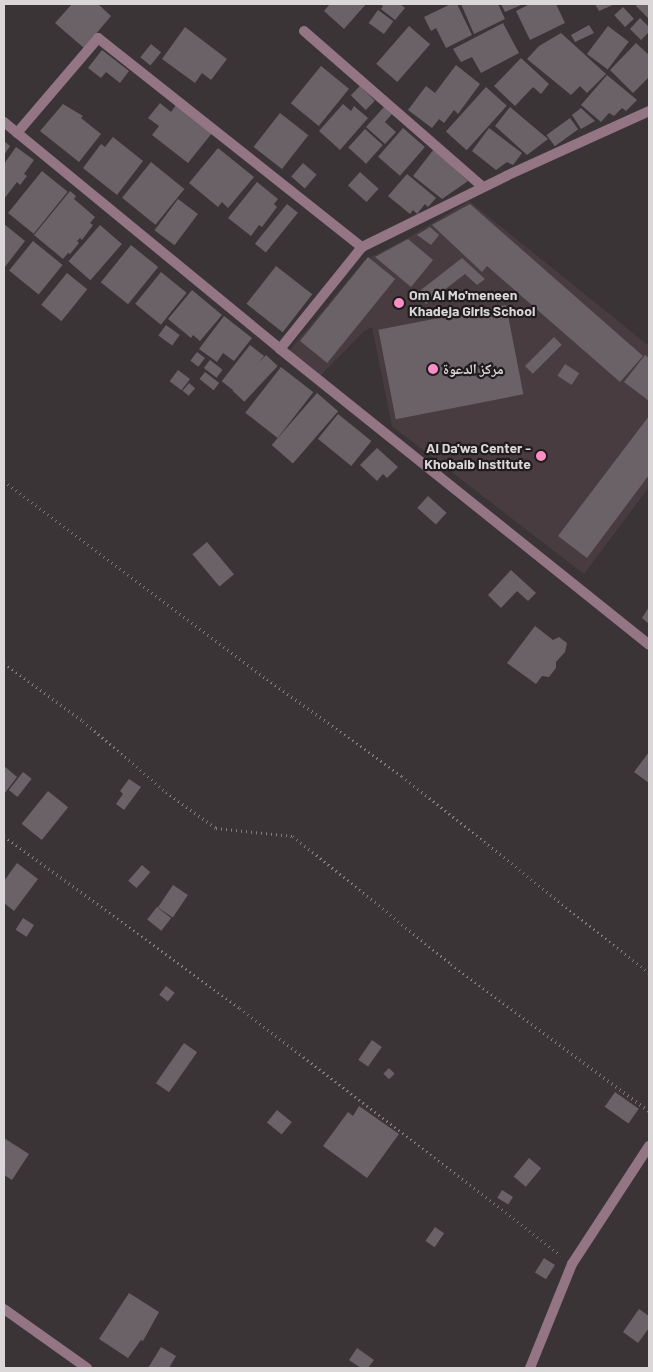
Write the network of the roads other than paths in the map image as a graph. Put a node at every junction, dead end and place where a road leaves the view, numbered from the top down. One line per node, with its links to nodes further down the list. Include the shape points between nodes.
1 (304, 31): 5 (street)
2 (649, 111): 5 (street)
3 (4, 122): 4 (street)
4 (17, 133): 6 (street, via 98,38); 7 (street)
5 (482, 187): 6 (street)
6 (362, 247): 7 (street)
7 (280, 349): 8 (street)
8 (649, 645)
9 (649, 1146): 12 (street, via 572,1264)
10 (4, 1308): 11 (street)
11 (87, 1368)
12 (530, 1368)

